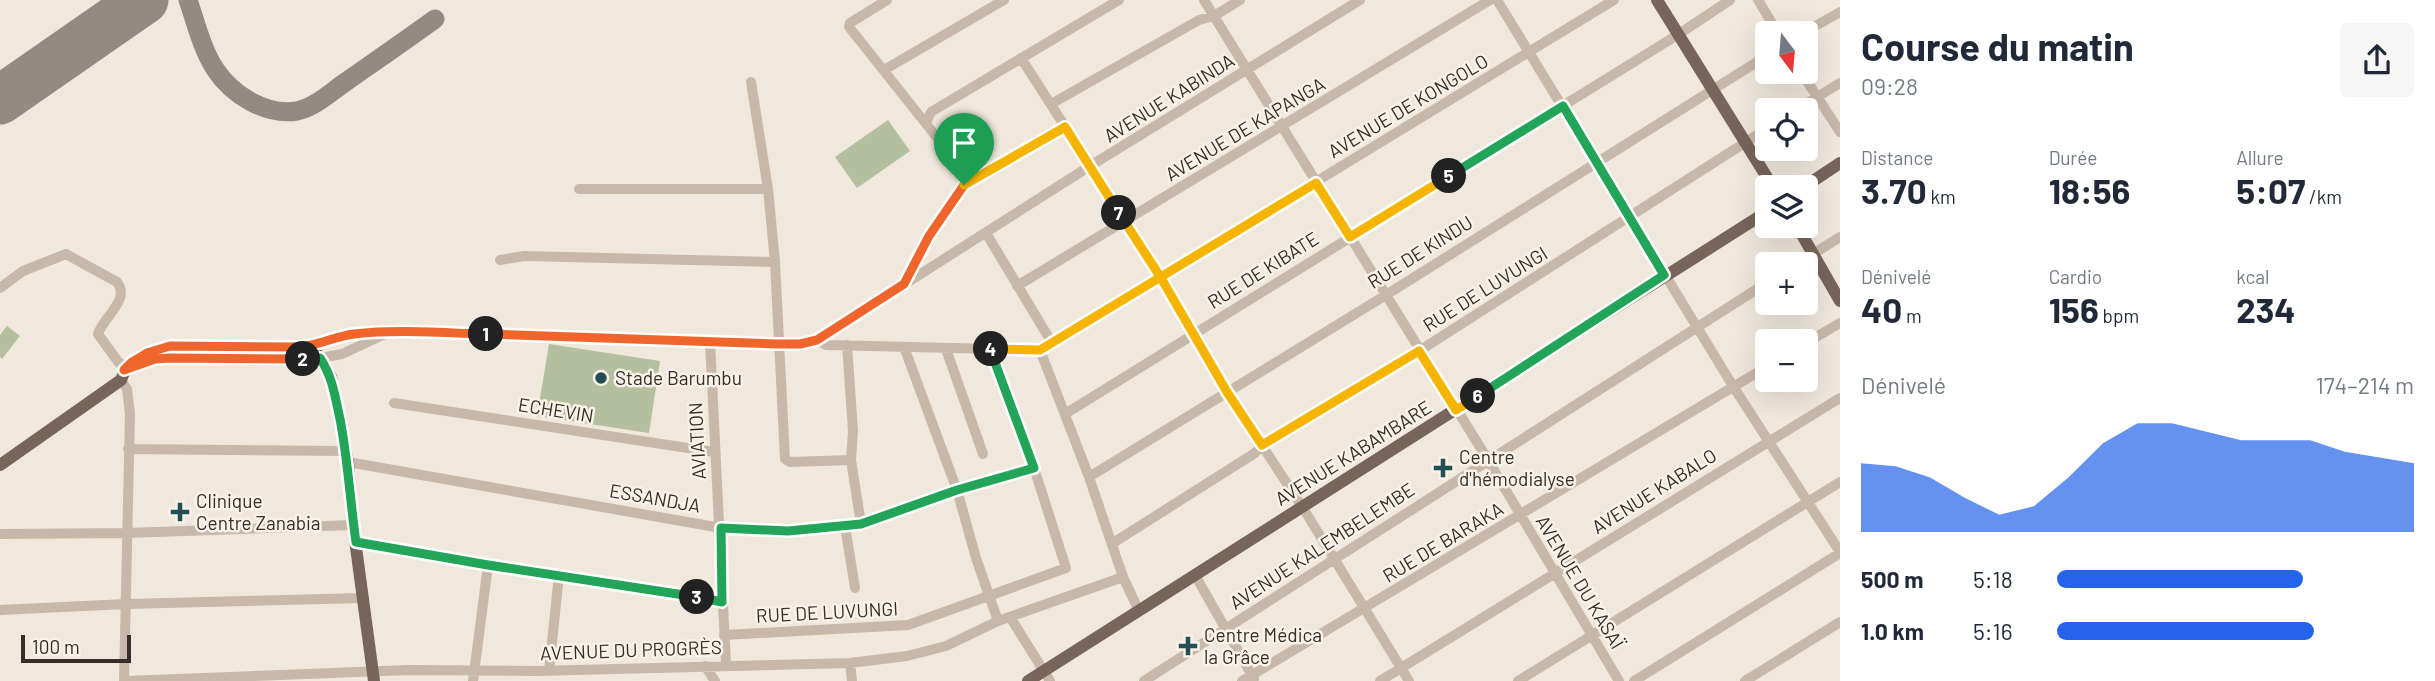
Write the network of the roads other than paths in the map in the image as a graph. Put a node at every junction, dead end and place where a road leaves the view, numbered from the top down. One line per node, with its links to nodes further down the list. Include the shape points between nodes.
1 (887, 0): 22 (street, via 849,27)
2 (1004, 0): 22 (street)
3 (1119, 0): 19 (street)
4 (1204, 0): 14 (street, AVENUE DU KASAÏ)
5 (1240, 0): 14 (street)
6 (1360, 0): 21 (street, AVENUE KABINDA)
7 (1490, 0): 32 (street, AVENUE DE KAPANGA)
8 (1497, 0): 18 (street)
9 (1614, 0): 18 (street, AVENUE DE KONGOLO)
10 (1657, 0): 17 (main road)
11 (1730, 0): 17 (street, RUE DE KIBATE)
12 (1758, 0): 15 (street)
13 (1840, 12): 16 (street)
14 (1214, 16): 21 (street, AVENUE DU KASAÏ); 28 (street, via 1199,20)
15 (1771, 21)
16 (1818, 24)
17 (1679, 34): 26 (main road); 29 (street, RUE DE KIBATE)
18 (1530, 52): 29 (street); 41 (street, AVENUE DE KONGOLO)
19 (1021, 58): 28 (street); 30 (street, via 931,112)
20 (1755, 63): 26 (street, RUE DE KINDU)
21 (1248, 69): 32 (street, AVENUE DU KASAÏ); 38 (street, AVENUE KABINDA)
22 (884, 70): 30 (street)
23 (751, 82): 44 (street)
24 (1840, 83): 27 (street)
25 (1809, 84): 27 (street)
26 (1712, 91): 35 (main road); 36 (street, RUE DE KINDU)
27 (1817, 97): 33 (street)
28 (1051, 104): 31 (street)
29 (1563, 106): 36 (street); 49 (street, RUE DE KIBATE)
30 (926, 123): 42 (street, via 963,168)
31 (1065, 127): 38 (street); 42 (street)
32 (1282, 127): 41 (street, AVENUE DU KASAÏ); 47 (street, AVENUE DE KAPANGA)
33 (1840, 132)
34 (1755, 136): 35 (street, RUE DE LUVUNGI)
35 (1745, 142): 39 (main road); 45 (street, RUE DE LUVUNGI)
36 (1597, 163): 45 (street); 61 (street, RUE DE KINDU)
37 (1840, 163): 40 (main road)
38 (1090, 166): 47 (street); 48 (street, AVENUE KABINDA)
39 (1766, 175)
40 (1818, 178)
41 (1316, 183): 49 (street, AVENUE DU KASAÏ); 56 (street, AVENUE DE KONGOLO)
42 (964, 185): 57 (street)
43 (579, 189): 44 (street)
44 (768, 189): 53 (street)
45 (1630, 217): 55 (street); 78 (street, RUE DE LUVUNGI)
46 (1755, 219): 55 (main road, AVENUE KABAMBARE)
47 (1125, 222): 56 (street); 58 (street, AVENUE DE KAPANGA)
48 (986, 233): 57 (street, AVENUE KABINDA); 58 (street)
49 (1350, 237): 61 (street, AVENUE DU KASAÏ); 66 (street, RUE DE KIBATE)
50 (1840, 237): 51 (street)
51 (1818, 252)
52 (500, 260): 53 (street, via 524,256)
53 (775, 262): 71 (street)
54 (1818, 264): 62 (main road)
55 (1664, 275): 64 (street); 86 (main road, AVENUE KABAMBARE)
56 (1161, 278): 66 (street); 70 (street, AVENUE DE KONGOLO)
57 (904, 284): 68 (street, AVENUE KABINDA)
58 (1017, 286): 70 (street)
59 (0, 288): 80 (street, via 23,271 66,254 117,282 122,297 98,334)
60 (1755, 290): 64 (street, AVENUE KALEMBELEMBE)
61 (1387, 295): 78 (street, AVENUE DU KASAÏ); 83 (street, RUE DE KINDU)
62 (1840, 301)
63 (1840, 323): 67 (street)
64 (1697, 326): 82 (street); 95 (street, AVENUE KALEMBELEMBE)
65 (390, 332): 69 (street, AVENUE KABINDA); 73 (street, AVENUE KABINDA, via 344,335); 79 (street, via 342,354)
66 (1194, 334): 83 (street); 87 (street, RUE DE KIBATE)
67 (1818, 336)
68 (817, 340): 71 (street, AVENUE KABINDA); 72 (street)
69 (710, 341): 71 (street, AVENUE KABINDA); 91 (street, AVIATION)
70 (1052, 343): 77 (street, AVENUE DE KONGOLO)
71 (778, 344): 94 (street, via 786,459)
72 (847, 345): 74 (street); 94 (street)
73 (312, 346): 79 (main road); 80 (main road, via 170,346 153,350)
74 (904, 347): 75 (street); 100 (street)
75 (946, 349): 76 (street); 92 (street)
76 (990, 349): 77 (street); 97 (street)
77 (1040, 350): 87 (street)
78 (1419, 351): 86 (street, AVENUE DU KASAÏ); 89 (street, RUE DE LUVUNGI)
79 (320, 358): 80 (main road, via 155,359); 93 (main road, via 333,384)
80 (124, 372): 90 (street); 96 (main road)
81 (1755, 373): 82 (street, RUE DE BARAKA)
82 (1733, 386): 88 (street); 103 (street, RUE DE BARAKA)
83 (1227, 392): 89 (street); 98 (street, RUE DE KINDU)
84 (1840, 398): 88 (street, AVENUE KABALO)
85 (394, 403): 91 (street, ECHEVIN)
86 (1456, 410): 95 (street, AVENUE DU KASAÏ); 102 (main road, AVENUE KABAMBARE)
87 (1065, 414): 98 (street)
88 (1768, 441): 101 (street); 115 (street, AVENUE KABALO)
89 (1262, 445): 102 (street); 111 (street, RUE DE LUVUNGI)
90 (128, 449): 93 (street, ESSANDJA); 108 (street)
91 (714, 452): 107 (street, AVIATION)
92 (983, 454)
93 (347, 457): 105 (main road); 107 (street, ESSANDJA)
94 (851, 460): 104 (street)
95 (1488, 460): 103 (street, AVENUE DU KASAÏ); 113 (street, AVENUE KALEMBELEMBE)
96 (0, 465)
97 (1034, 468): 100 (street, ESSANDJA); 120 (street, RUE DE LUVUNGI, via 1066,565)
98 (1089, 477): 111 (street)
99 (1840, 482): 101 (street)
100 (957, 490): 104 (street, ESSANDJA); 120 (street)
101 (1807, 503): 112 (street); 132 (street)
102 (1303, 508): 113 (street); 117 (main road, AVENUE KABAMBARE)
103 (1521, 516): 115 (street, AVENUE DU KASAÏ); 124 (street, RUE DE BARAKA)
104 (861, 524): 106 (street, ESSANDJA)
105 (354, 525): 108 (street); 110 (main road)
106 (845, 526): 107 (street, ESSANDJA, via 788,531); 119 (street)
107 (721, 528): 122 (street, AVIATION)
108 (127, 533): 109 (street); 123 (street)
109 (0, 534)
110 (356, 542): 114 (street); 121 (main road)
111 (1113, 543): 118 (street)
112 (1840, 553): 152 (street)
113 (1335, 559): 124 (street); 130 (street, AVENUE KALEMBELEMBE)
114 (488, 565): 116 (street); 139 (street)
115 (1554, 574): 132 (street, AVENUE DU KASAÏ); 136 (street, AVENUE KABALO)
116 (559, 575): 122 (street); 137 (street)
117 (1195, 575): 126 (main road, AVENUE KABAMBARE); 130 (street)
118 (1123, 577): 126 (street); 127 (street, AVENUE DU PROGRÈS)
119 (855, 588)
120 (989, 597): 128 (street); 131 (street, RUE DE LUVUNGI, via 895,627)
121 (364, 598): 123 (street); 138 (main road)
122 (722, 602): 131 (street, AVIATION)
123 (126, 604): 125 (street); 143 (street)
124 (1366, 608): 136 (street); 142 (street, RUE DE BARAKA)
125 (0, 610)
126 (1139, 611): 141 (main road, AVENUE KABAMBARE)
127 (1010, 617): 128 (street, AVENUE DU PROGRÈS); 141 (street)
128 (998, 621): 133 (street, AVENUE DU PROGRÈS, via 946,646)
129 (1840, 621): 153 (street)
130 (1225, 630): 142 (street); 147 (street, AVENUE KALEMBELEMBE)
131 (724, 635): 134 (street, AVIATION)
132 (1592, 637): 150 (street); 151 (street, AVENUE DU KASAÏ)
133 (850, 663): 134 (street, AVENUE DU PROGRÈS); 145 (street)
134 (726, 665): 135 (street, AVENUE DU PROGRÈS)
135 (705, 666): 137 (street, AVENUE DU PROGRÈS); 144 (street)
136 (1401, 668): 148 (street, AVENUE KABALO); 149 (street)
137 (549, 670): 140 (street, AVENUE DU PROGRÈS)
138 (374, 676): 139 (street, AVENUE DU PROGRÈS); 143 (street, AVENUE DU PROGRÈS)
139 (473, 676): 140 (street, AVENUE DU PROGRÈS)
140 (537, 676)
141 (1047, 676): 146 (main road, AVENUE KABAMBARE)
142 (1249, 679)
143 (125, 681)
144 (715, 681)
145 (852, 681)
146 (1028, 681)
147 (1144, 681)
148 (1380, 681)
149 (1409, 681)
150 (1518, 681)
151 (1619, 681)
152 (1634, 681)
153 (1745, 681)

